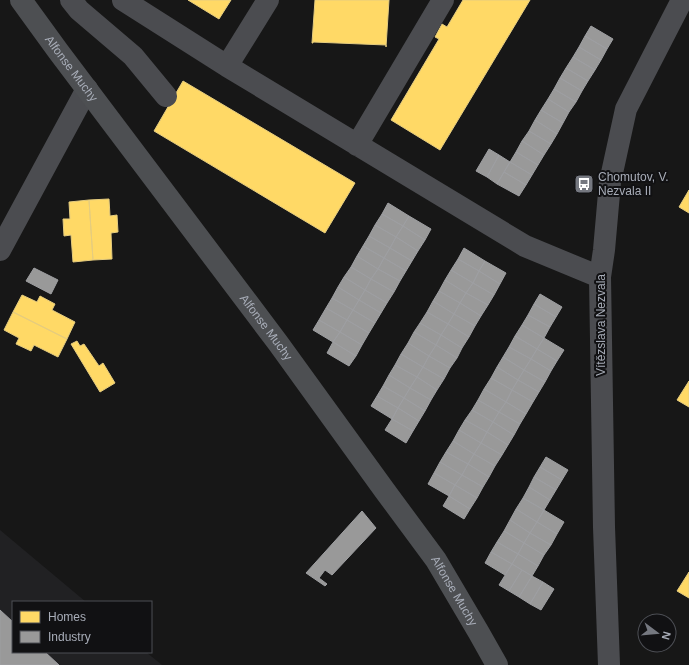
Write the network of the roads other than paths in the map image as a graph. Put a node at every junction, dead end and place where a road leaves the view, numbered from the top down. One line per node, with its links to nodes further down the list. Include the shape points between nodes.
1 (21, 0): 8 (main road, Alfonse Muchy)
2 (71, 0): 9 (street, via 78,10 133,56)
3 (123, 0): 7 (street)
4 (268, 0): 7 (street)
5 (443, 0): 10 (street)
6 (682, 0): 12 (street, Vítězslava Nezvala, via 626,109 610,182)
7 (227, 66): 10 (street)
8 (87, 89): 11 (street); 13 (main road, Alfonse Muchy, via 278,343 436,560)
9 (166, 96)
10 (358, 145): 12 (street, via 525,246)
11 (0, 250)
12 (600, 277): 14 (street, Vítězslava Nezvala)
13 (497, 665)
14 (609, 665)

